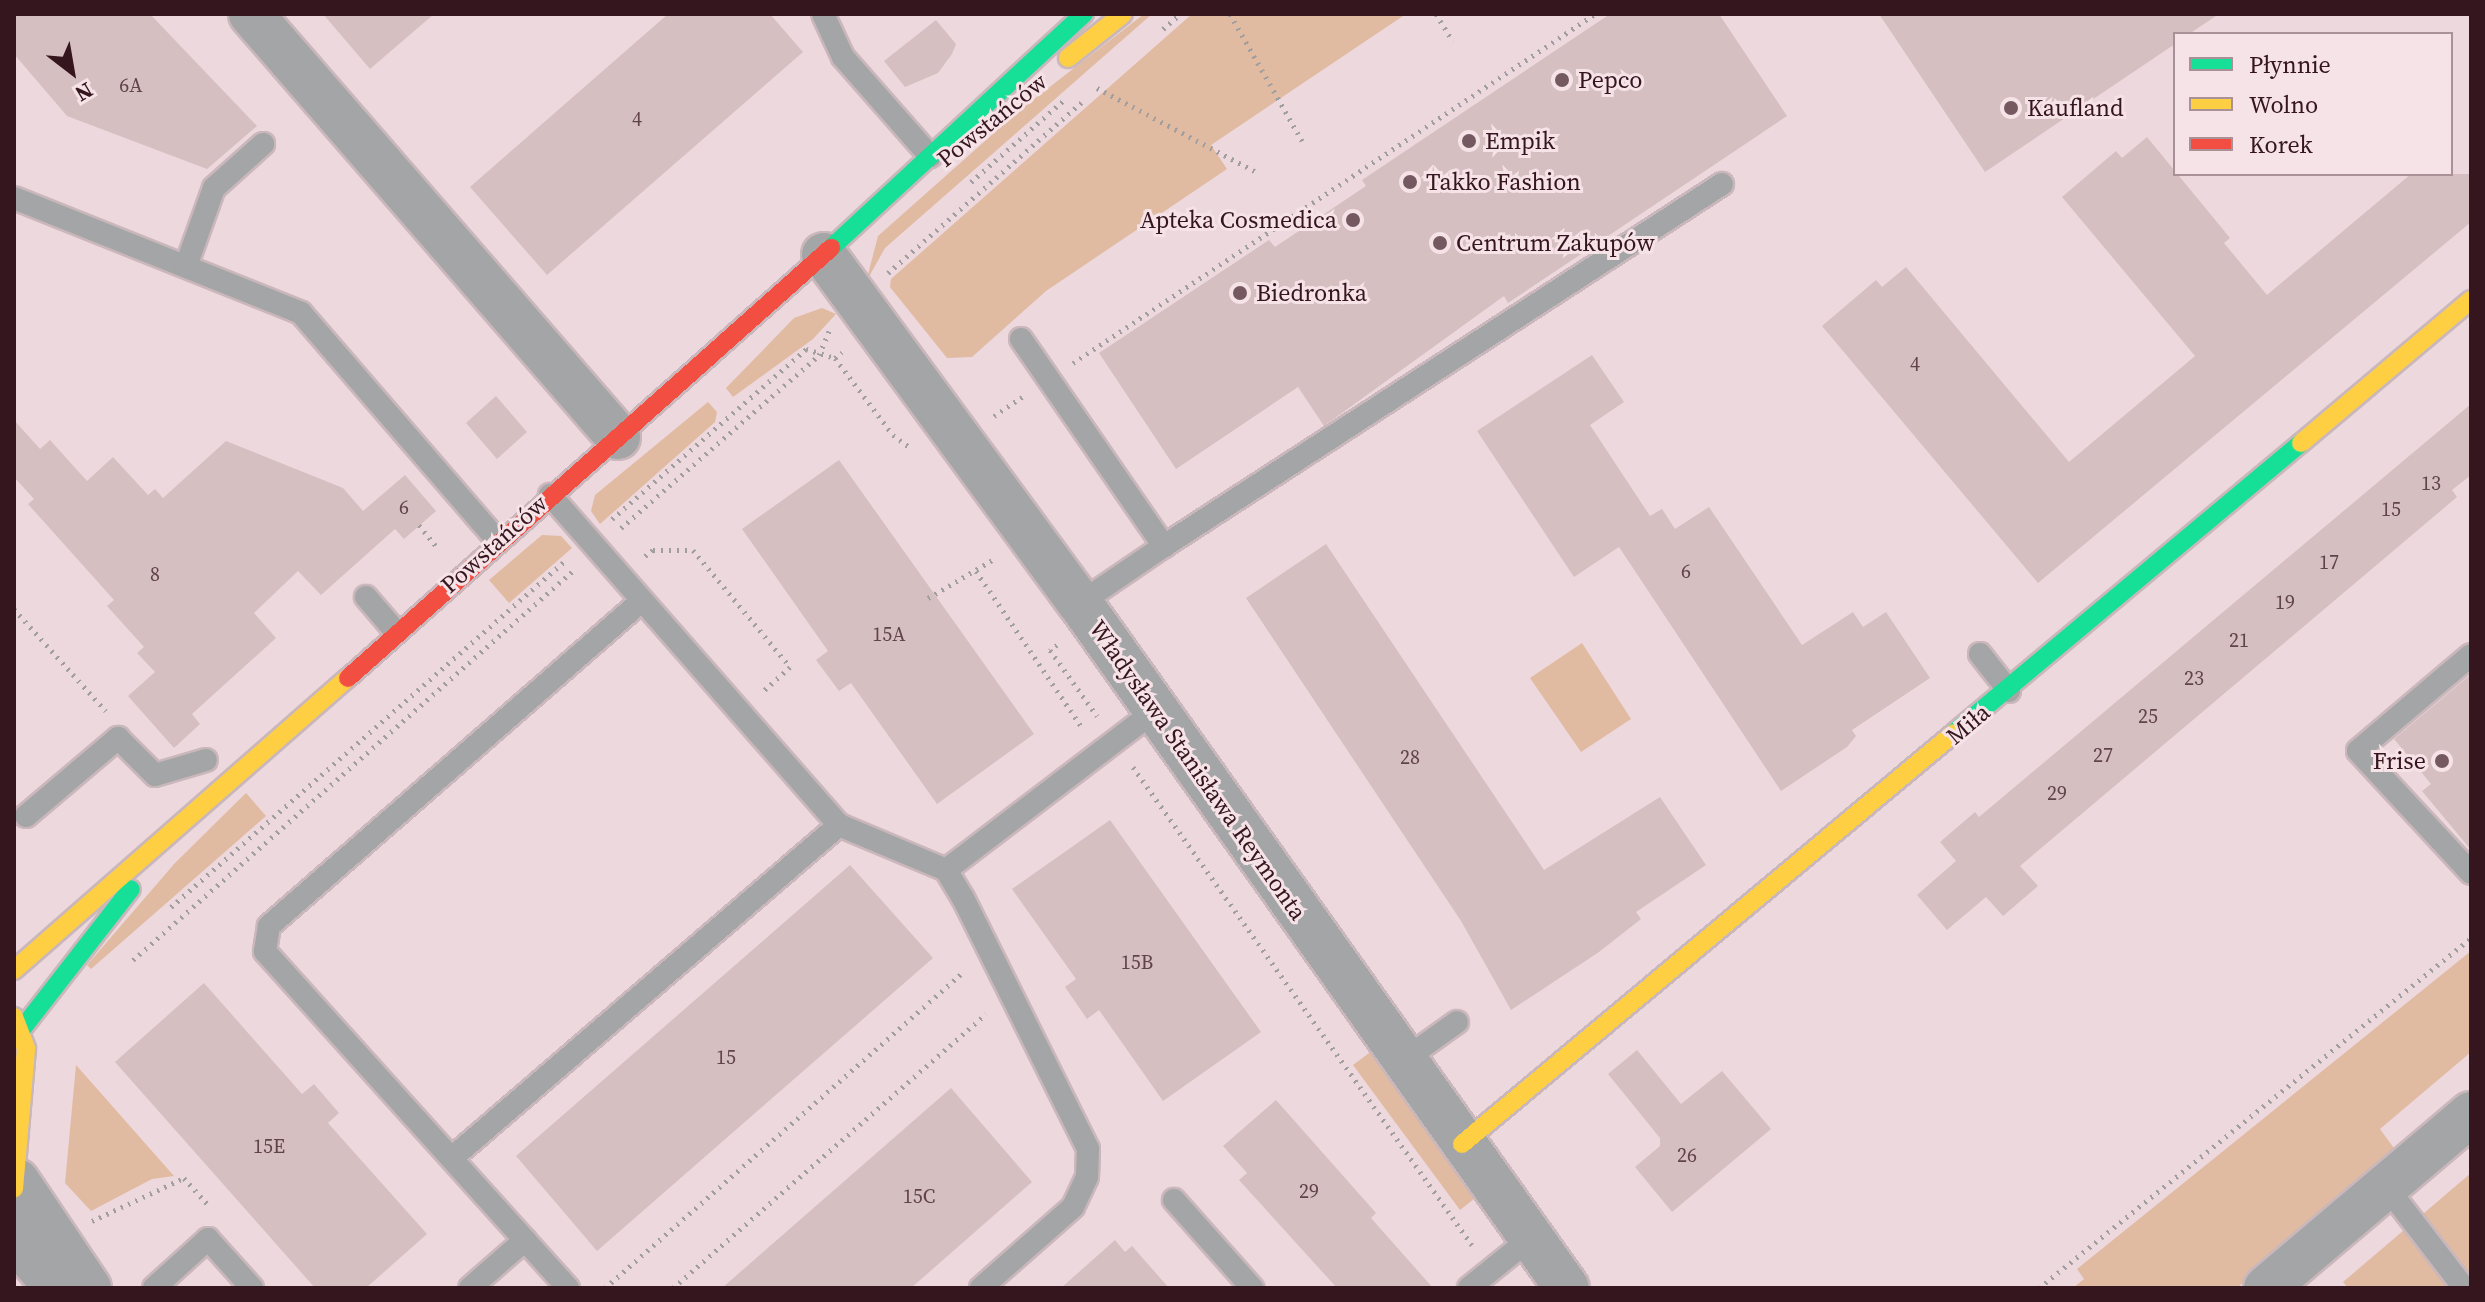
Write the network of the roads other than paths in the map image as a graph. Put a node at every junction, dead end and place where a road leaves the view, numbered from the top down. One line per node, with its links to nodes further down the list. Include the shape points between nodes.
1 (251, 14): 13 (street)
2 (823, 14): 6 (lane, via 843,57)
3 (1084, 14): 6 (street, Powstańców)
4 (1123, 14): 9 (street, Powstańców)
5 (263, 144): 10 (lane, via 214,188)
6 (930, 156): 9 (street, Powstańców)
7 (1722, 184): 16 (lane)
8 (14, 198): 10 (lane)
9 (824, 255): 13 (street, Powstańców); 19 (street, Władysława Stanisława Reymonta)
10 (186, 266): 15 (lane, via 286,305 313,323)
11 (2471, 300): 23 (street, Miła)
12 (1021, 339): 16 (lane)
13 (618, 437): 14 (street, Powstańców)
14 (550, 495): 15 (street, Powstańców); 18 (lane)
15 (498, 541): 20 (street, Powstańców)
16 (1164, 546): 19 (lane)
17 (366, 597): 20 (lane)
18 (640, 602): 27 (lane); 37 (lane, via 269,926 265,951)
19 (1080, 603): 24 (street, Władysława Stanisława Reymonta)
20 (396, 632): 28 (street, Powstańców)
21 (1980, 654): 23 (lane)
22 (2471, 655): 30 (lane, via 2358,751)
23 (2009, 691): 36 (street, Miła)
24 (1156, 710): 29 (lane); 34 (street, Władysława Stanisława Reymonta)
25 (206, 760): 26 (lane, via 155,775 118,738)
26 (26, 816)
27 (839, 825): 29 (lane); 37 (lane)
28 (169, 837): 31 (street, Powstańców, via 103,887); 33 (street, Powstańców)
29 (946, 870): 50 (lane, via 1088,1149 1087,1177 1073,1207)
30 (2471, 873)
31 (14, 970)
32 (1457, 1022): 34 (lane)
33 (18, 1023): 38 (street)
34 (1404, 1060): 36 (street, Władysława Stanisława Reymonta)
35 (2471, 1114): 39 (street)
36 (1462, 1144): 42 (street, Władysława Stanisława Reymonta)
37 (452, 1158): 43 (lane)
38 (15, 1184): 45 (street)
39 (2385, 1185): 54 (street); 55 (lane)
40 (1174, 1200): 51 (lane)
41 (14, 1238): 44 (street)
42 (1531, 1238): 52 (lane); 53 (street, Władysława Stanisława Reymonta)
43 (525, 1240): 48 (lane); 49 (lane)
44 (57, 1288)
45 (89, 1288)
46 (154, 1288): 47 (lane, via 208,1239)
47 (252, 1288)
48 (470, 1288)
49 (568, 1288)
50 (981, 1288)
51 (1252, 1288)
52 (1469, 1288)
53 (1567, 1288)
54 (2266, 1288)
55 (2464, 1288)

